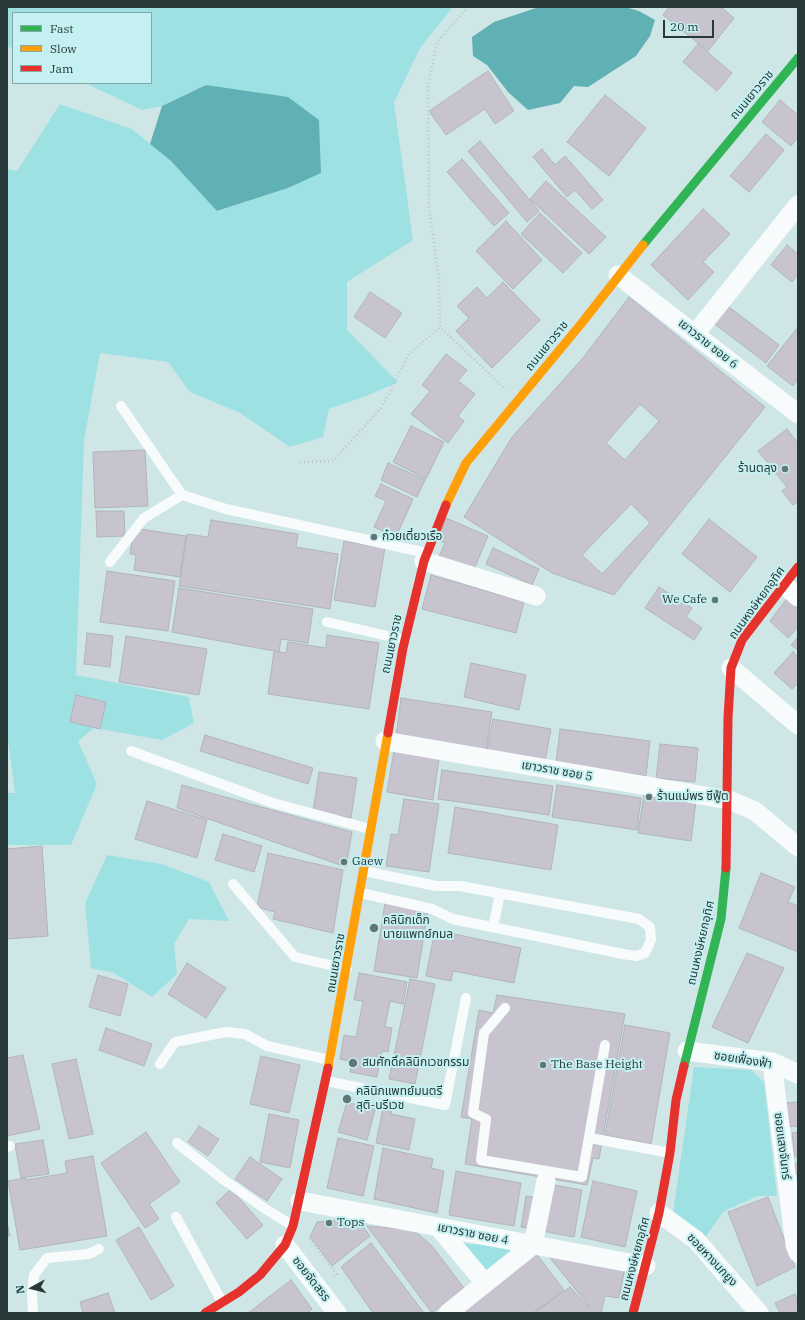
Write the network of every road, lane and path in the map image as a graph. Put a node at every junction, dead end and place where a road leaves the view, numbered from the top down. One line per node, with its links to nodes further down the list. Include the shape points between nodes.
1 (468, 7): 5 (path, via 437,42 428,86 429,207 439,279)
2 (796, 64): 4 (main road, ถนนเยาวราช)
3 (798, 205): 6 (street)
4 (618, 275): 6 (street, เยาวราช ซอย 6); 7 (main road, ถนนเยาวราช)
5 (440, 326): 7 (path); 10 (path, via 409,354 381,408 333,461)
6 (695, 334): 9 (street, เยาวราช ซอย 6)
7 (518, 400): 12 (main road, ถนนเยาวราช, via 466,463 440,517)
8 (121, 406): 11 (lane)
9 (798, 414)
10 (300, 462)
11 (182, 495): 12 (lane, via 226,509); 13 (lane, via 144,518)
12 (425, 557): 16 (street); 19 (main road, ถนนเยาวราช)
13 (110, 562)
14 (798, 567): 15 (main road, ถนนหงษ์หยกอุทิศ)
15 (784, 585): 17 (street); 20 (main road, ถนนหงษ์หยกอุทิศ, via 742,640)
16 (536, 596)
17 (798, 597)
18 (327, 622): 19 (lane)
19 (405, 640): 22 (main road, ถนนเยาวราช)
20 (731, 668): 21 (street); 24 (main road, ถนนหงษ์หยกอุทิศ, via 728,718)
21 (798, 725)
22 (385, 741): 24 (street, เยาวราช ซอย 5); 25 (main road, ถนนเยาวราช)
23 (131, 751): 25 (lane, via 273,803)
24 (729, 800): 26 (street, เยาวราช ซอย 5, via 755,811); 36 (main road, ถนนหงษ์หยกอุทิศ, via 727,863 721,919)
25 (370, 829): 27 (main road, ถนนเยาวราช)
26 (798, 848)
27 (364, 871): 29 (main road, ถนนเยาวราช); 30 (lane, via 436,886 460,886)
28 (233, 884): 32 (lane, via 295,957)
29 (361, 893): 31 (lane, via 432,908 453,919); 32 (main road, ถนนเยาวราช)
30 (500, 894): 31 (lane); 31 (lane, via 639,919 650,927 651,940 645,953 636,956)
31 (493, 926)
32 (347, 969): 37 (main road, ถนนเยาวราช)
33 (466, 998): 41 (lane, via 445,1105)
34 (506, 1008): 42 (lane, via 484,1033 473,1113 486,1119 480,1160 582,1177)
35 (605, 1045): 42 (lane)
36 (687, 1051): 38 (street, ซอยเฟื่องฟ้า); 44 (main road, ถนนหงษ์หยกอุทิศ, via 676,1100)
37 (330, 1060): 39 (lane, via 267,1046 245,1034 226,1032 175,1042); 41 (main road, ถนนเยาวราช)
38 (772, 1062): 40 (street, ซอยเฟื่องฟ้า); 55 (street, ซอยแสงจันทร์, via 795,1245)
39 (160, 1064)
40 (798, 1074)
41 (326, 1080): 46 (main road, ถนนเยาวราช)
42 (590, 1138): 44 (lane)
43 (177, 1142): 49 (lane, via 224,1180)
44 (670, 1153): 47 (main road, ถนนหงษ์หยกอุทิศ)
45 (546, 1181): 53 (street)
46 (300, 1201): 49 (main road, ถนนเยาวราช); 50 (street, เยาวราช ซอย 4)
47 (659, 1213): 56 (main road, ถนนหงษ์หยกอุทิศ); 65 (street, ซอยหางนกยูง, via 696,1240)
48 (176, 1217): 59 (lane)
49 (293, 1226): 52 (main road, ถนนเยาวราช)
50 (439, 1228): 53 (street, เยาวราช ซอย 4); 58 (street)
51 (311, 1234): 57 (path, via 309,1239 337,1274)
52 (285, 1245): 59 (main road, ถนนเยาวราช, via 260,1275); 62 (street, ซอยจัดสรร)
53 (533, 1245): 56 (street, เยาวราช ซอย 4); 58 (street)
54 (99, 1249): 60 (lane, via 88,1254 47,1258 34,1275)
55 (798, 1252)
56 (646, 1266): 64 (main road, ถนนหงษ์หยกอุทิศ)
57 (332, 1278)
58 (485, 1283): 63 (street)
59 (222, 1302): 61 (main road, ถนนเยาวราช)
60 (33, 1313)
61 (205, 1313)
62 (337, 1313)
63 (448, 1313)
64 (633, 1313)
65 (759, 1313)

